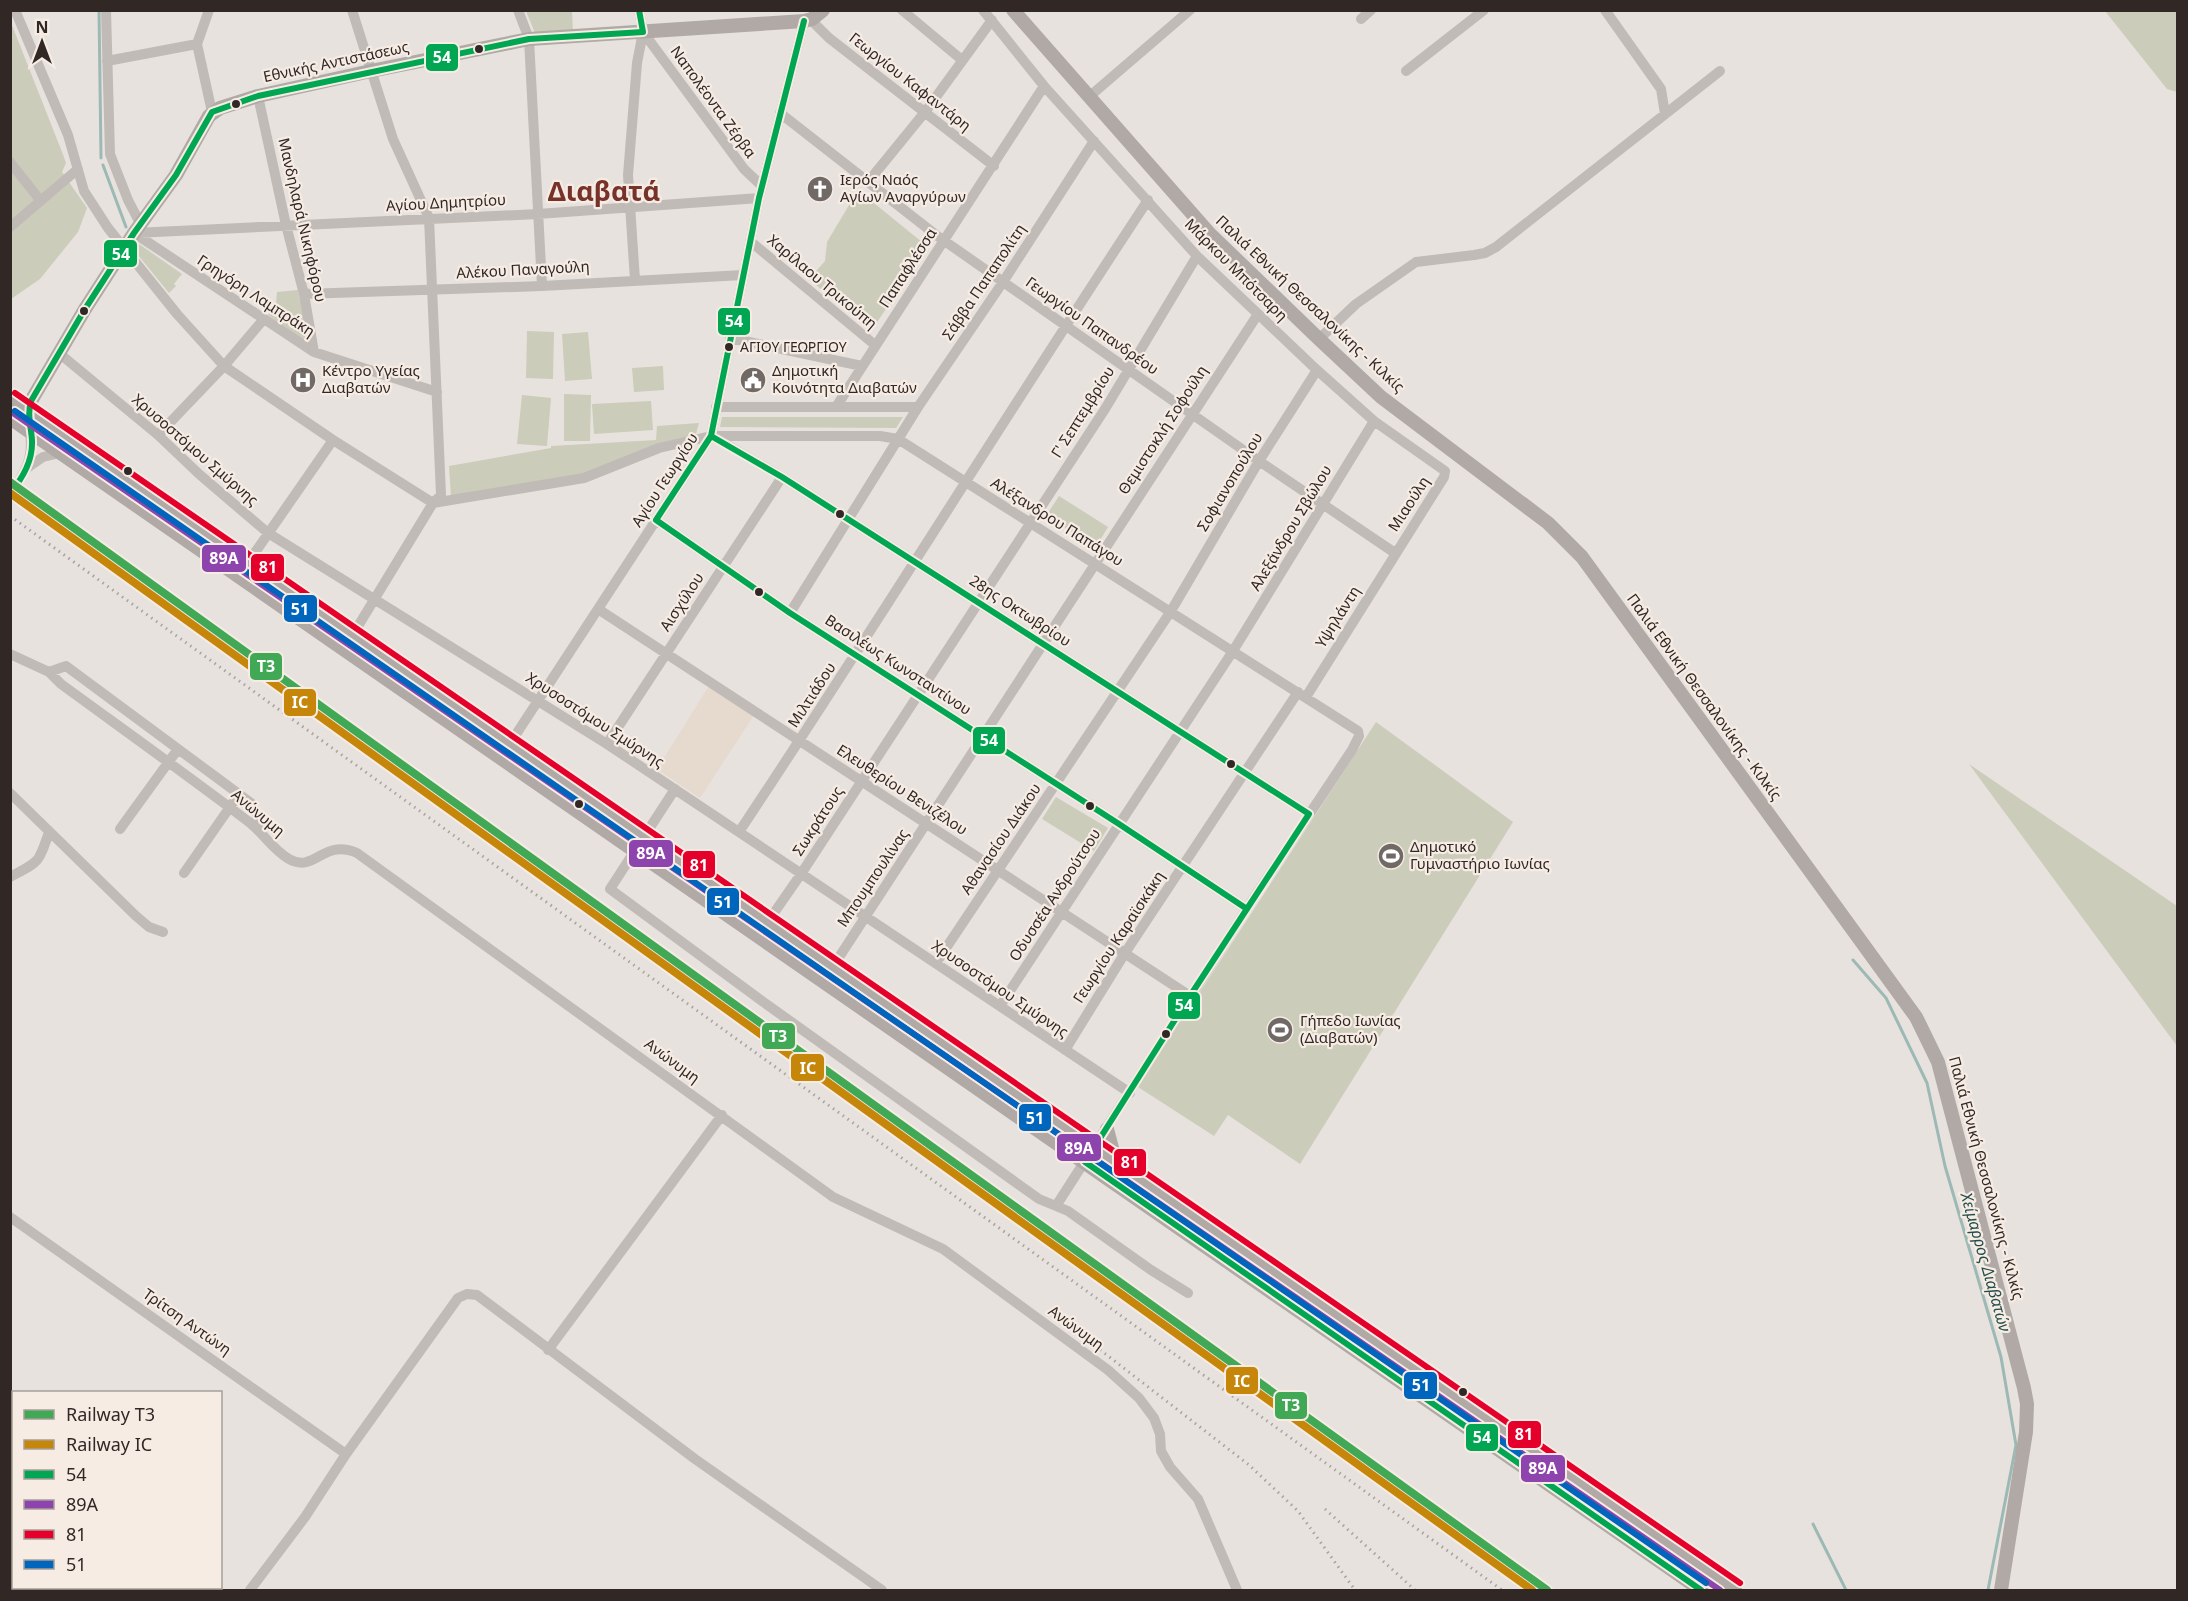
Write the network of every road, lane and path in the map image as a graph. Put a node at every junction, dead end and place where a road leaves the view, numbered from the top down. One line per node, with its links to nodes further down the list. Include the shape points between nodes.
1 (15, 10): 36 (street, via 62,118)
2 (106, 10): 22 (street)
3 (209, 10): 20 (street)
4 (352, 10): 23 (street)
5 (518, 10): 19 (street)
6 (639, 10): 18 (street)
7 (823, 10): 16 (main road)
8 (902, 10): 21 (street)
9 (983, 10): 17 (street, Μάρκου Μπότσαρη)
10 (1014, 10): 28 (main road, Παλιά Εθνική Θεσσαλονίκης - Κιλκίς)
11 (1190, 10): 28 (street)
12 (1371, 10): 15 (street)
13 (1484, 10): 24 (street)
14 (1605, 10): 32 (street, via 1662,89)
15 (1361, 19)
16 (807, 20): 18 (main road, Εθνικής Αντιστάσεως); 30 (street, Γεωργίου Καφαντάρη); 31 (street, Αγίου Γεωργίου)
17 (992, 20): 21 (street); 26 (street, Μάρκου Μπότσαρη)
18 (643, 32): 19 (main road, Εθνικής Αντιστάσεως); 38 (street, Ναπολέοντα Ζέρβα, via 744,169); 42 (street, via 636,63)
19 (529, 39): 23 (main road, Εθνικής Αντιστάσεως); 43 (street)
20 (197, 44): 22 (street); 29 (street)
21 (962, 60): 30 (street)
22 (107, 61): 47 (street, via 110,154)
23 (371, 70): 27 (main road, Εθνικής Αντιστάσεως); 44 (street, via 400,156)
24 (1406, 70)
25 (1720, 71): 32 (street)
26 (1044, 86): 33 (street, Μάρκου Μπότσαρη); 35 (street, Παπαφλέσσα)
27 (258, 96): 29 (main road, Εθνικής Αντιστάσεως); 45 (street, Μανδηλαρά Νικηφόρου)
28 (1090, 96): 62 (main road, Παλιά Εθνική Θεσσαλονίκης - Κιλκίς, via 1210,234)
29 (212, 112): 47 (main road, via 176,174)
30 (925, 112): 35 (street, Γεωργίου Καφαντάρη); 37 (street)
31 (780, 113): 37 (street, Γεωργίου Παπανδρέου); 38 (street, Αγίου Γεωργίου)
32 (1665, 114): 62 (street, via 1496,248 1474,255 1416,262 1356,304)
33 (1094, 141): 41 (street, Μάρκου Μπότσαρη); 54 (street, Σάββα Παπαπολίτη)
34 (10, 162): 40 (street)
35 (994, 166): 49 (street, Παπαφλέσσα)
36 (78, 169): 40 (street); 50 (street, via 90,202)
37 (868, 182): 49 (street, Γεωργίου Παπανδρέου)
38 (762, 186): 39 (street, Αγίου Γεωργίου)
39 (759, 198): 42 (street, Αγίου Δημητρίου); 48 (street, Αγίου Γεωργίου)
40 (40, 200): 46 (street)
41 (1148, 200): 51 (street, Μάρκου Μπότσαρη); 60 (street, Μιλτιάδου)
42 (629, 207): 43 (street, Αγίου Δημητρίου); 53 (street)
43 (538, 213): 44 (street, Αγίου Δημητρίου); 55 (street)
44 (429, 218): 45 (street, Αγίου Δημητρίου); 56 (street)
45 (286, 225): 47 (street, Αγίου Δημητρίου); 57 (street, Μανδηλαρά Νικηφόρου)
46 (10, 227)
47 (137, 229): 50 (main road); 59 (street, Γρηγόρη Λαμπράκη)
48 (750, 241): 52 (street, Αγίου Γεωργίου); 63 (street, Χαρίλαου Τρικούπη)
49 (944, 241): 54 (street, Γεωργίου Παπανδρέου); 63 (street, Παπαφλέσσα)
50 (123, 248): 65 (main road); 66 (street)
51 (1197, 256): 58 (street, Μάρκου Μπότσαρη); 68 (street, Γ' Σεπτεμβρίου)
52 (743, 275): 53 (street, Αλέκου Παναγούλη); 61 (street, Αγίου Γεωργίου)
53 (635, 280): 55 (street, Αλέκου Παναγούλη)
54 (1003, 282): 60 (street, Γεωργίου Παπανδρέου); 74 (street, Σάββα Παπαπολίτη)
55 (542, 286): 56 (street, Αλέκου Παναγούλη)
56 (432, 289): 57 (street, Αλέκου Παναγούλη); 70 (street)
57 (304, 294): 64 (street, Μανδηλαρά Νικηφόρου)
58 (1258, 314): 69 (street, Μάρκου Μπότσαρη); 76 (street, Θεμιστοκλή Σοφούλη)
59 (263, 320): 64 (street, Γρηγόρη Λαμπράκη); 66 (street)
60 (1065, 326): 68 (street, Γεωργίου Παπανδρέου); 89 (street, Μιλτιάδου)
61 (730, 338): 67 (street); 72 (street, Αγίου Γεωργίου)
62 (1319, 339): 173 (main road, Παλιά Εθνική Θεσσαλονίκης - Κιλκίς, via 1381,397 1548,524 1582,557 1923,1029 1938,1062 2025,1388 2025,1440)
63 (875, 345): 67 (street, Παπαφλέσσα)
64 (314, 352): 70 (street, Γρηγόρη Λαμπράκη)
65 (60, 354): 75 (main road); 80 (street, Χρυσοστόμου Σμύρνης)
66 (224, 366): 80 (street); 83 (street)
67 (862, 366): 73 (street, Παπαφλέσσα)
68 (1128, 370): 76 (street, Γεωργίου Παπανδρέου); 95 (street, Γ' Σεπτεμβρίου)
69 (1317, 370): 78 (street, Μάρκου Μπότσαρη); 85 (street, Σοφιανοπούλου)
70 (437, 392): 91 (street, via 441,495)
71 (10, 400): 75 (main road)
72 (716, 407): 73 (street); 81 (street, Αγίου Γεωργίου)
73 (836, 407): 74 (street)
74 (918, 407): 82 (street, Σάββα Παπαπολίτη)
75 (27, 412): 79 (main road); 100 (main road)
76 (1192, 413): 85 (street, Γεωργίου Παπανδρέου); 99 (street, Θεμιστοκλή Σοφούλη)
77 (10, 418): 79 (main road)
78 (1374, 421): 87 (street, Μάρκου Μπότσαρη); 92 (street, Αλεξάνδρου Σβώλου)
79 (30, 432): 84 (main road); 86 (street, via 32,450)
80 (158, 435): 96 (street, Χρυσοστόμου Σμύρνης)
81 (711, 436): 82 (street, Αλέξανδρου Παπάγου); 88 (street, 28ης Οκτωβρίου); 91 (street, Αλέξανδρου Παπάγου, via 659,448 584,478); 94 (street, Αγίου Γεωργίου)
82 (898, 439): 89 (street, Αλέξανδρου Παπάγου); 93 (street, Σάββα Παπαπολίτη)
83 (333, 440): 91 (street); 96 (street)
84 (60, 453): 86 (street, via 43,457); 140 (main road)
85 (1260, 461): 92 (street, Γεωργίου Παπανδρέου); 105 (street, Σοφιανοπούλου)
86 (27, 468): 90 (street)
87 (1445, 471): 97 (street, Μιαούλη)
88 (782, 477): 93 (street, 28ης Οκτωβρίου); 101 (street, Αισχύλου)
89 (966, 482): 95 (street, Αλέξανδρου Παπάγου); 98 (street, Μιλτιάδου)
90 (10, 494)
91 (433, 503): 102 (street)
92 (1323, 504): 97 (street, Γεωργίου Παπανδρέου); 109 (street, Αλεξάνδρου Σβώλου)
93 (849, 519): 98 (street, 28ης Οκτωβρίου); 106 (street, Σάββα Παπαπολίτη)
94 (656, 520): 101 (street, Βασιλέως Κωνσταντίνου); 104 (street, Αγίου Γεωργίου)
95 (1029, 522): 99 (street, Αλέξανδρου Παπάγου); 103 (street, Σωκράτους)
96 (268, 533): 100 (street); 102 (street, Χρυσοστόμου Σμύρνης)
97 (1395, 553): 115 (street, Υψηλάντη)
98 (915, 562): 103 (street, 28ης Οκτωβρίου); 112 (street, Μιλτιάδου)
99 (1094, 563): 105 (street, Αλέξανδρου Παπάγου); 108 (street, Μπουμπουλίνας)
100 (248, 564): 107 (main road)
101 (724, 565): 106 (street, Βασιλέως Κωνσταντίνου); 110 (street, Αισχύλου)
102 (376, 599): 107 (street); 117 (street, Χρυσοστόμου Σμύρνης)
103 (978, 602): 108 (street, 28ης Οκτωβρίου); 116 (street, Σωκράτους)
104 (598, 609): 110 (street, Ελευθερίου Βενιζέλου); 117 (street, Αγίου Γεωργίου)
105 (1171, 611): 109 (street, Αλέξανδρου Παπάγου); 114 (street, Αθανασίου Διάκου)
106 (790, 612): 112 (street, Βασιλέως Κωνσταντίνου)
107 (352, 636): 122 (main road)
108 (1043, 643): 114 (street, 28ης Οκτωβρίου); 119 (street, Μπουμπουλίνας)
109 (1233, 651): 115 (street, Αλέξανδρου Παπάγου); 118 (street, Οδυσσέα Ανδρούτσου)
110 (666, 653): 120 (street, Ελευθερίου Βενιζέλου); 121 (street, Αισχύλου)
111 (10, 654): 113 (street, Ανώνυμη)
112 (856, 655): 116 (street, Βασιλέως Κωνσταντίνου); 120 (street, Μιλτιάδου)
113 (49, 672): 123 (street, via 66,666); 124 (street, Ανώνυμη)
114 (1119, 692): 118 (street, 28ης Οκτωβρίου); 127 (street, Αθανασίου Διάκου)
115 (1302, 694): 125 (street, Γεωργίου Καραϊσκάκη); 132 (street, Αλέξανδρου Παπάγου, via 1358,731 1359,736)
116 (918, 695): 119 (street, Βασιλέως Κωνσταντίνου); 126 (street, Σωκράτους)
117 (538, 701): 121 (street, Χρυσοστόμου Σμύρνης); 122 (street, Αγίου Γεωργίου)
118 (1182, 732): 125 (street, 28ης Οκτωβρίου); 134 (street, Οδυσσέα Ανδρούτσου)
119 (982, 737): 127 (street, Βασιλέως Κωνσταντίνου); 133 (street, Μπουμπουλίνας)
120 (800, 741): 126 (street, Ελευθερίου Βενιζέλου); 138 (street, Μιλτιάδου)
121 (607, 744): 128 (street, Χρυσοστόμου Σμύρνης)
122 (509, 745): 139 (main road)
123 (178, 749): 124 (street); 130 (street)
124 (168, 762): 131 (street, Ανώνυμη); 135 (street)
125 (1244, 771): 132 (street, 28ης Οκτωβρίου); 141 (street, Γεωργίου Καραϊσκάκη)
126 (862, 781): 133 (street, Ελευθερίου Βενιζέλου); 144 (street, Σωκράτους)
127 (1055, 784): 134 (street, Βασιλέως Κωνσταντίνου); 142 (street, Αθανασίου Διάκου)
128 (675, 789): 138 (street, Χρυσοστόμου Σμύρνης); 139 (street)
129 (10, 793): 137 (street)
130 (239, 794): 131 (street); 136 (street, via 257,814)
131 (229, 808): 136 (street, Ανώνυμη); 143 (street)
132 (1310, 814): 146 (street)
133 (927, 824): 142 (street, Ελευθερίου Βενιζέλου); 148 (street, Μπουμπουλίνας)
134 (1119, 824): 141 (street, Βασιλέως Κωνσταντίνου); 147 (street, Οδυσσέα Ανδρούτσου)
135 (120, 829)
136 (258, 830): 158 (street, Ανώνυμη, via 300,864 330,849 357,853)
137 (50, 832): 145 (street, via 39,859); 150 (street, via 136,916)
138 (739, 832): 144 (street, Χρυσοστόμου Σμύρνης)
139 (643, 837): 140 (street); 149 (main road)
140 (634, 850): 161 (main road); 163 (street, via 610,889 1040,1199)
141 (1182, 867): 146 (street, Βασιλέως Κωνσταντίνου); 151 (street, Γεωργίου Καραϊσκάκη)
142 (998, 870): 147 (street, Ελευθερίου Βενιζέλου); 152 (street, Αθανασίου Διάκου)
143 (184, 873)
144 (801, 874): 148 (street, Χρυσοστόμου Σμύρνης); 149 (street, Σωκράτους)
145 (10, 877)
146 (1246, 909): 154 (street)
147 (1062, 912): 151 (street, Ελευθερίου Βενιζέλου); 155 (street, Οδυσσέα Ανδρούτσου)
148 (865, 916): 152 (street, Χρυσοστόμου Σμύρνης); 153 (street, Μπουμπουλίνας)
149 (767, 923): 153 (main road)
150 (163, 932)
151 (1125, 953): 154 (street, Ελευθερίου Βενιζέλου); 156 (street, Γεωργίου Καραϊσκάκη)
152 (936, 963): 155 (street, Χρυσοστόμου Σμύρνης)
153 (831, 968): 160 (main road)
154 (1190, 996): 157 (street)
155 (1000, 1006): 156 (street, Χρυσοστόμου Σμύρνης)
156 (1065, 1050): 157 (street, Χρυσοστόμου Σμύρνης)
157 (1130, 1093): 159 (street)
158 (722, 1116): 166 (street); 170 (street, Ανώνυμη, via 833,1197 944,1249 1108,1370 1139,1398 1154,1418 1161,1450 1170,1467 1198,1499)
159 (1107, 1129): 160 (street); 162 (main road)
160 (1094, 1148): 161 (street); 162 (main road)
161 (1085, 1162): 163 (street); 171 (main road)
162 (1120, 1166): 172 (main road)
163 (1056, 1206): 165 (street)
164 (10, 1217): 167 (street, Τρίτση Αντώνη)
165 (1188, 1293)
166 (548, 1350): 167 (street, via 477,1295 458,1298); 169 (street)
167 (346, 1454): 168 (street)
168 (250, 1590)
169 (882, 1590)
170 (1237, 1590)
171 (1701, 1590)
172 (1735, 1590)
173 (2001, 1590)

